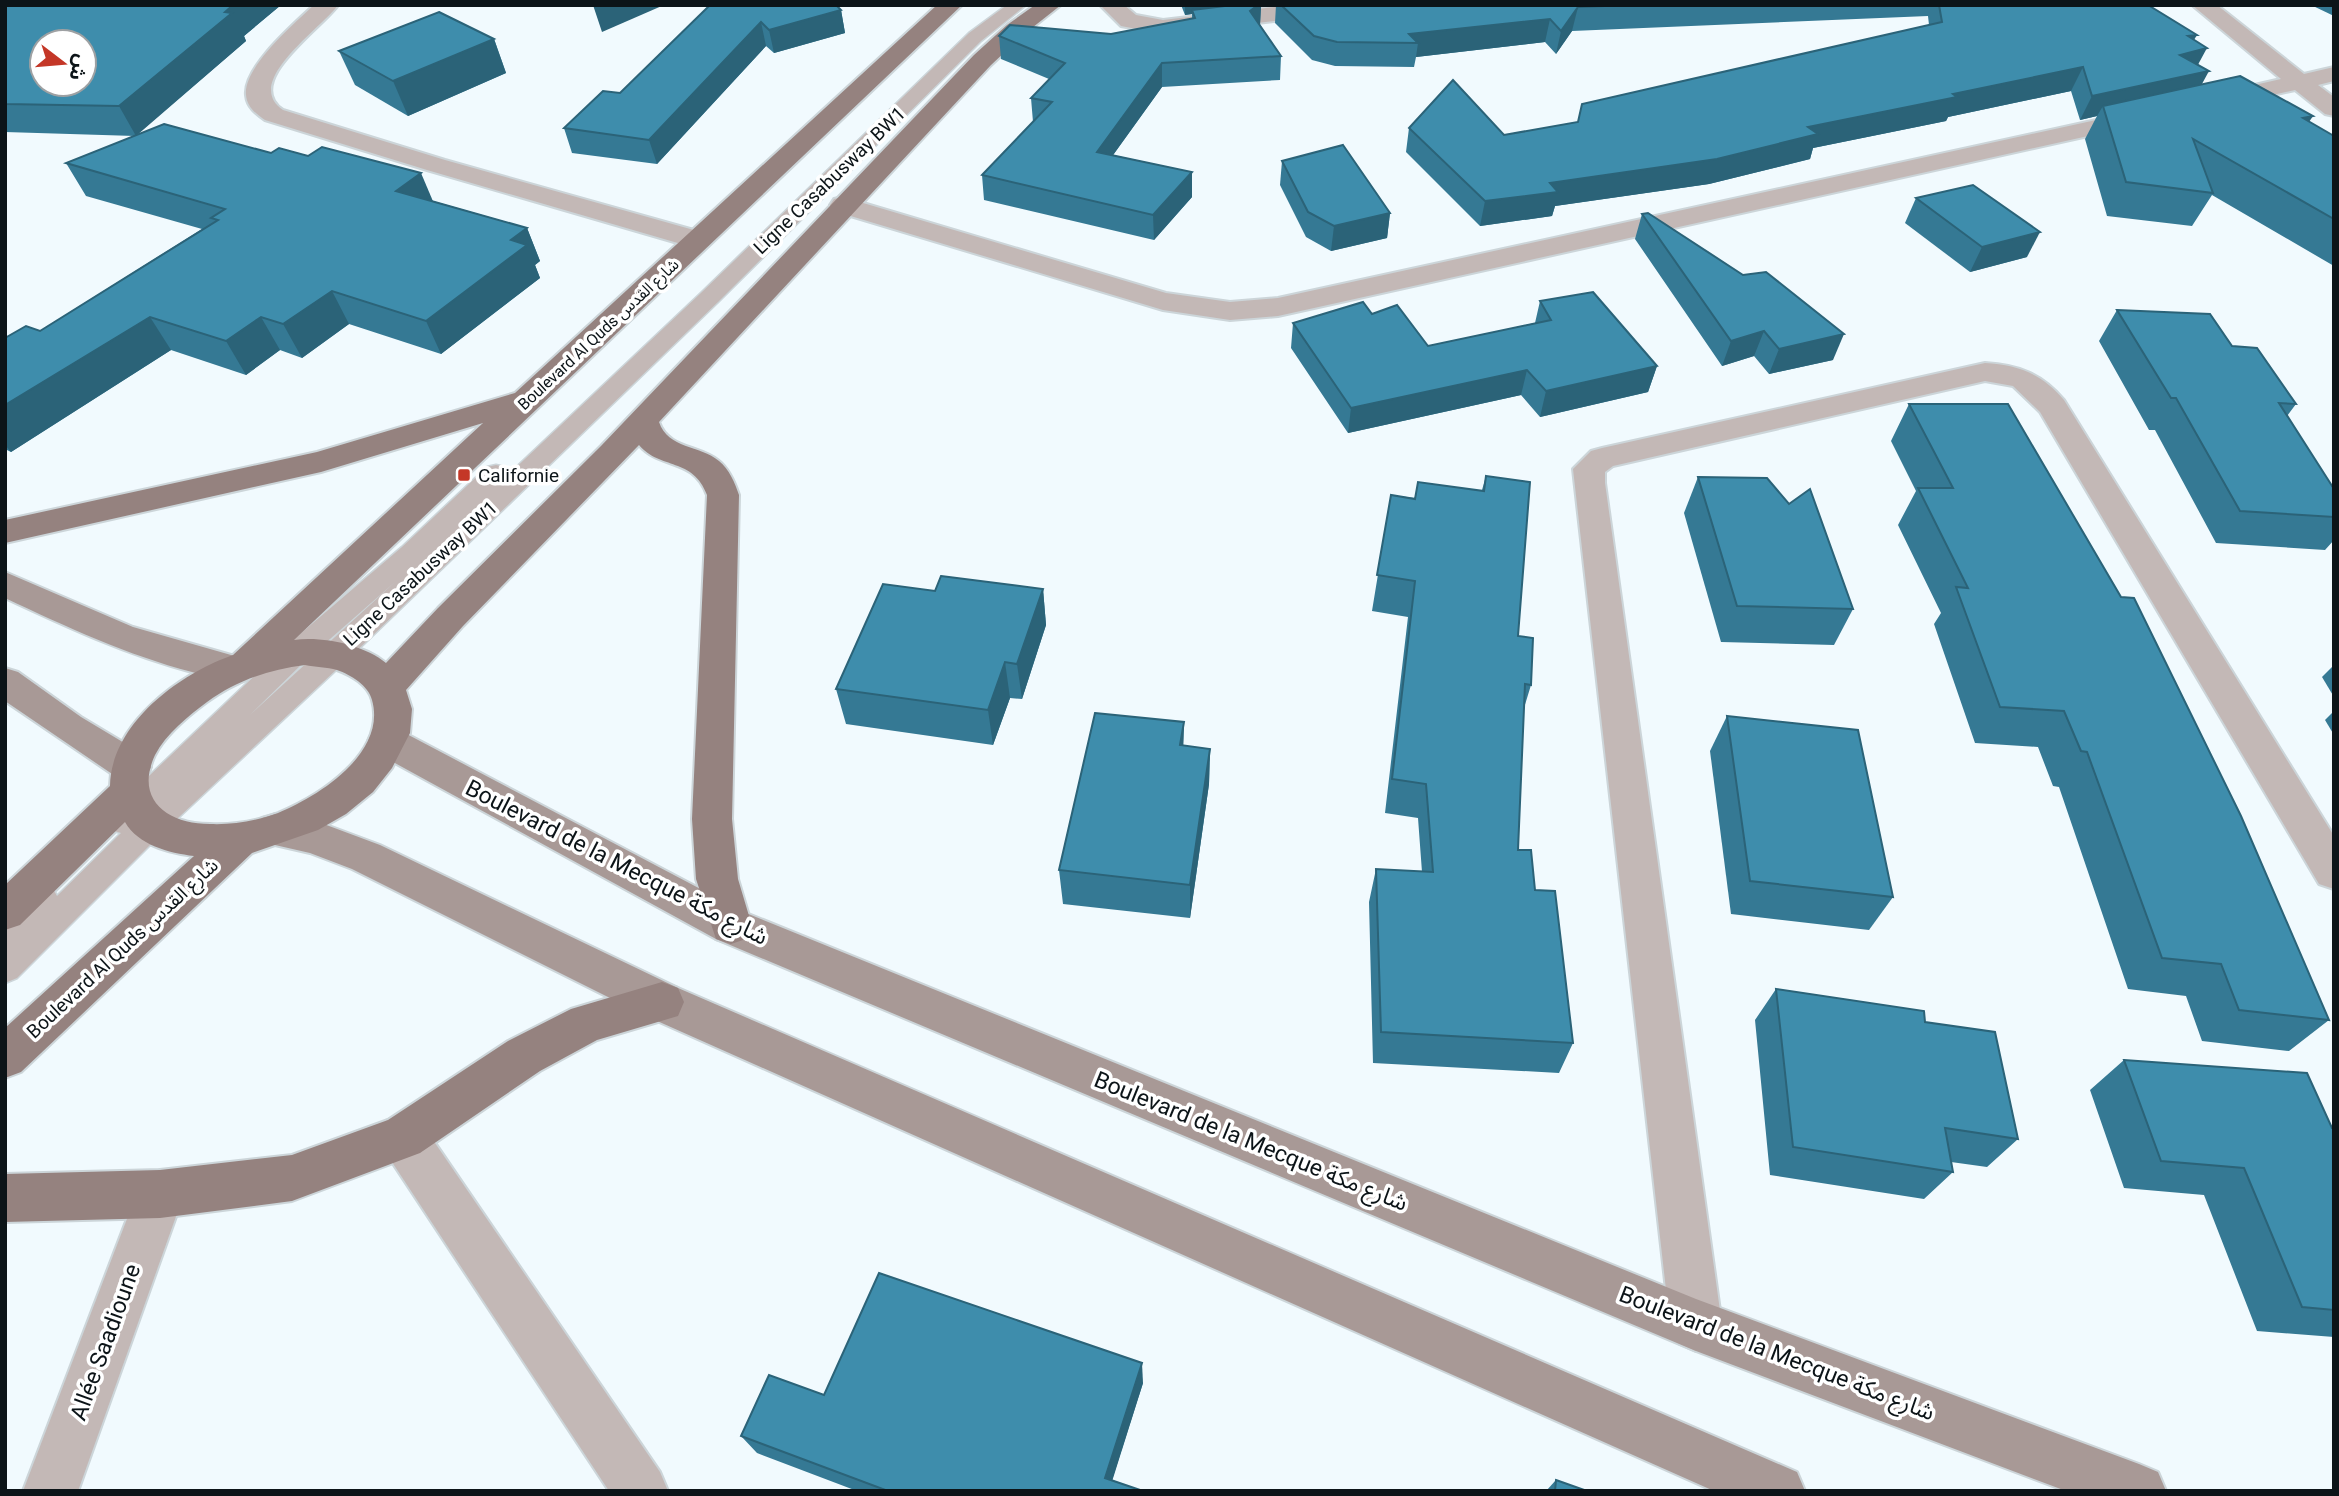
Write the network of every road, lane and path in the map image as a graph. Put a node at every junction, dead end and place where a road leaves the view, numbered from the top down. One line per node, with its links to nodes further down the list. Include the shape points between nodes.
1 (327, 5): 15 (street, via 261,78 260,105 274,115)
2 (951, 5): 15 (main road, Boulevard Al Quds شارع القدس)
3 (988, 5): 20 (lane, Ligne Casabusway BW1, via 959,27 681,300 421,544)
4 (1018, 5): 21 (lane, Ligne Casabusway BW1, via 975,37)
5 (1050, 5): 14 (main road, via 1000,45)
6 (1111, 5): 7 (street, via 1129,21 1163,27)
7 (1350, 5)
8 (2203, 5): 10 (street)
9 (2334, 74): 10 (street)
10 (2299, 82): 11 (street); 12 (street)
11 (2190, 106)
12 (2334, 109)
13 (2163, 112): 14 (street, via 1278,307 1230,311 1163,301)
14 (843, 205): 17 (main road)
15 (698, 240): 16 (main road, Boulevard Al Quds شارع القدس)
16 (530, 398): 18 (main road, via 321,462); 22 (main road, Boulevard Al Quds شارع القدس)
17 (643, 421): 24 (main road, via 476,588); 30 (main road, via 653,442 705,465 723,495 712,819 717,879)
18 (5, 532)
19 (5, 584): 22 (main road, via 159,650)
20 (296, 653): 21 (main road); 22 (main road); 26 (lane, Ligne Casabusway BW1)
21 (333, 653): 24 (main road, via 375,671); 26 (lane, Ligne Casabusway BW1)
22 (239, 667): 26 (main road, via 178,702 156,723 141,745)
23 (5, 682): 26 (main road, via 68,727)
24 (388, 686): 25 (main road, via 393,705)
25 (387, 741): 27 (main road, via 360,779 332,802 299,821); 30 (main road, Boulevard de la Mecque شارع مكة)
26 (138, 797): 27 (main road, via 172,836 195,841); 29 (main road); 31 (lane, Ligne Casabusway BW1); 32 (lane, Ligne Casabusway BW1)
27 (258, 835): 33 (main road, via 313,837 366,857); 34 (main road, Boulevard Al Quds شارع القدس)
28 (2334, 872): 38 (street, via 2053,407 2026,379 1985,372 1602,458 1589,469 1589,483)
29 (5, 912)
30 (731, 926): 38 (main road, Boulevard de la Mecque شارع مكة)
31 (5, 935)
32 (5, 968)
33 (662, 1002): 35 (main road, via 587,1023 555,1039); 41 (main road)
34 (5, 1057)
35 (403, 1137): 36 (main road, via 292,1178); 40 (street)
36 (160, 1194): 37 (main road); 39 (street, Allée Saadioune)
37 (5, 1198)
38 (1696, 1325): 42 (main road, Boulevard de la Mecque شارع مكة)
39 (50, 1491)
40 (641, 1491)
41 (1778, 1491)
42 (2138, 1491)

